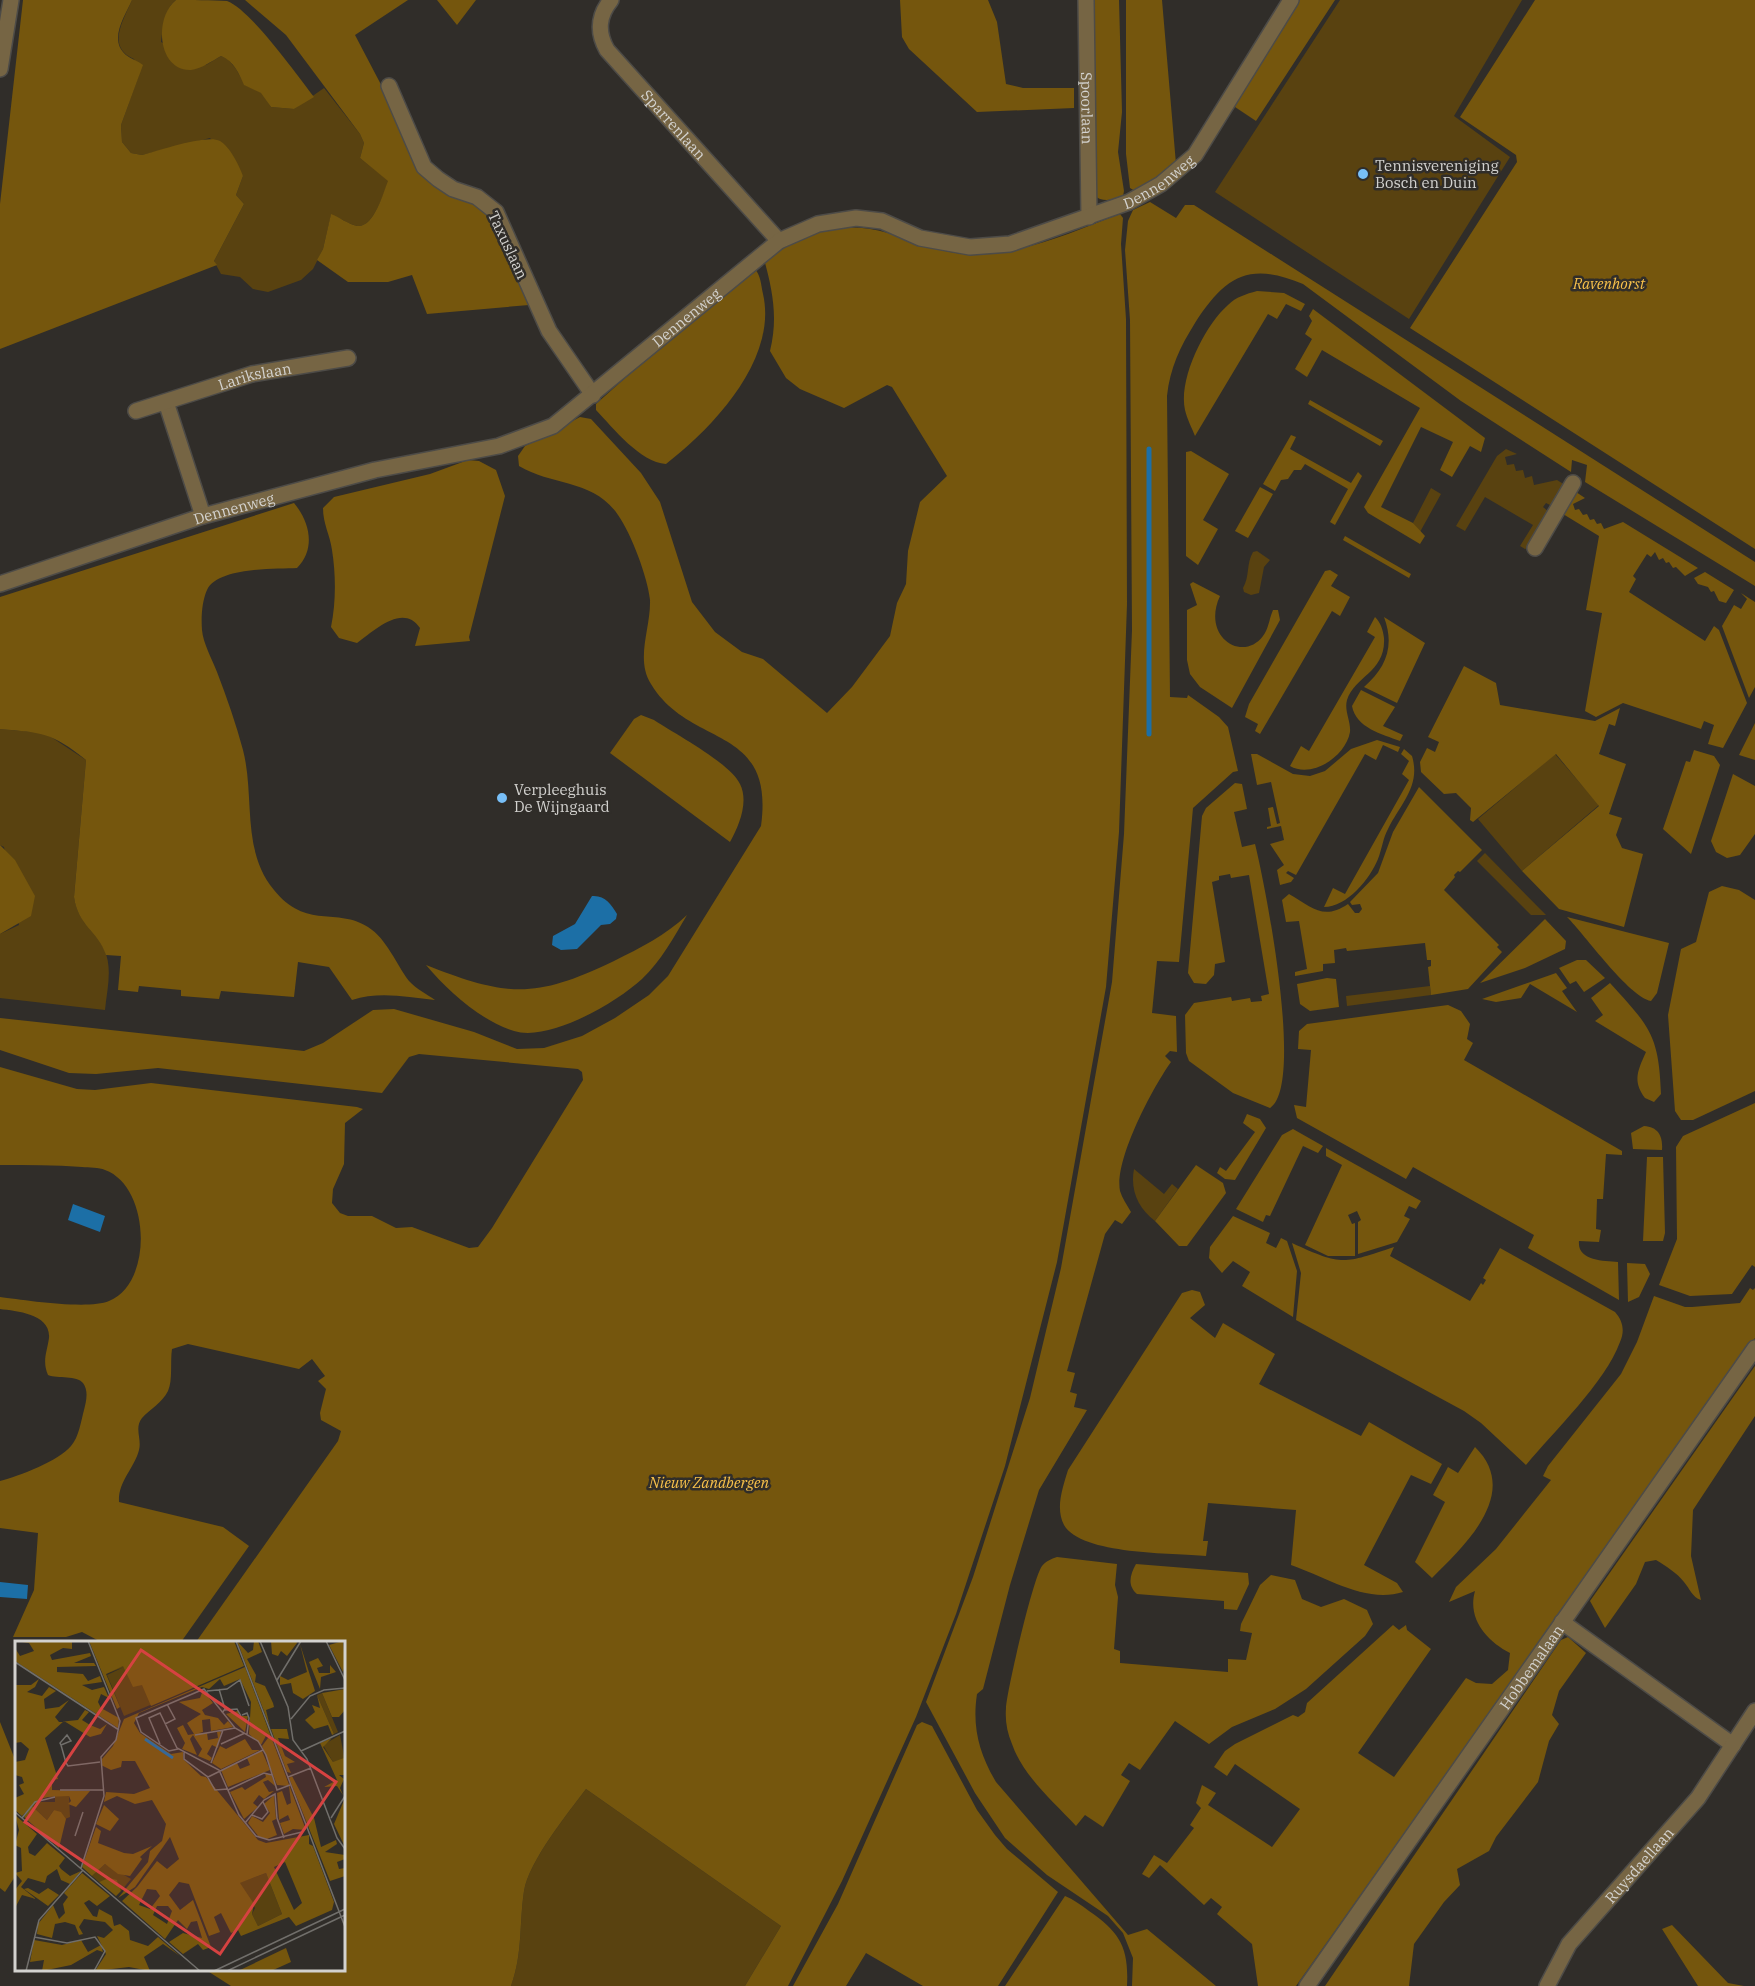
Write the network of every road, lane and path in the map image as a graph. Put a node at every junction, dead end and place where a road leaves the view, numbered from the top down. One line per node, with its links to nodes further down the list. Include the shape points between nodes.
1 (11, 0): 5 (street)
2 (611, 0): 8 (street, Sparrenlaan, via 600,21 601,40 607,50)
3 (1086, 0): 7 (street, Spoorlaan)
4 (1291, 0): 7 (street, Dennenweg, via 1195,155 1161,184 1129,202)
5 (0, 69)
6 (389, 86): 10 (street, Taxuslaan, via 424,167 453,189 477,197 496,212 549,331)
7 (1089, 217): 8 (street, Dennenweg, via 1010,244 970,247 920,238 882,221 856,218 818,224)
8 (779, 241): 10 (street, Dennenweg)
9 (348, 358): 11 (street, Larikslaan, via 252,374)
10 (593, 395): 14 (street, Dennenweg, via 553,426 499,446 375,470)
11 (166, 402): 12 (street, Larikslaan); 14 (street)
12 (136, 411)
13 (1573, 483): 15 (street)
14 (203, 516): 16 (street, Dennenweg)
15 (1535, 548)
16 (0, 584)
17 (1755, 1348): 18 (street, Hobbemalaan)
18 (1562, 1622): 20 (street); 21 (street, Hobbemalaan)
19 (1755, 1711): 20 (street, Ruysdaellaan)
20 (1733, 1745): 22 (street, Ruysdaellaan, via 1698,1798 1569,1944)
21 (1307, 1986)
22 (1547, 1986)

